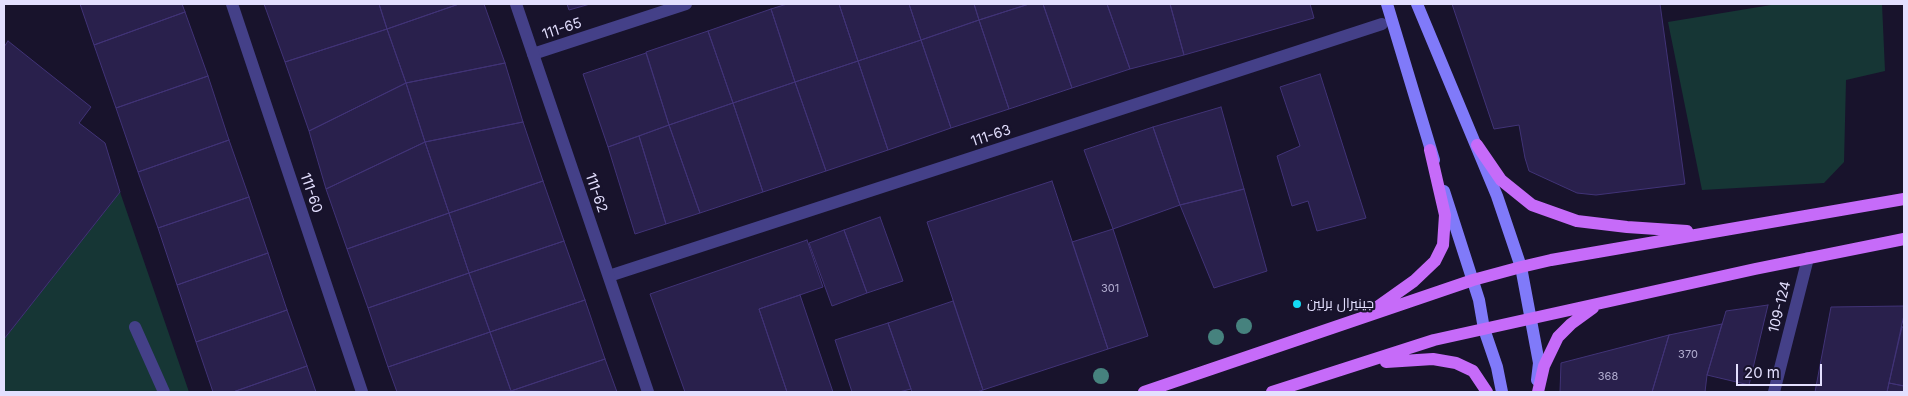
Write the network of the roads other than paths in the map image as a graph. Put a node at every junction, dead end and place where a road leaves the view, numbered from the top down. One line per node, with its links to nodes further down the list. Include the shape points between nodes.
1 (232, 4): 24 (street, 111-60)
2 (516, 4): 7 (street, 111-62)
3 (686, 4): 7 (street, 111-65)
4 (1387, 4): 9 (main road)
5 (1417, 4): 8 (main road)
6 (1382, 24): 15 (street, 111-63)
7 (533, 54): 15 (street, 111-62)
8 (1477, 145): 11 (main road, via 1501,180 1532,205 1577,221); 14 (main road)
9 (1430, 150): 16 (main road); 18 (main road, via 1445,215 1443,245 1435,261 1414,281)
10 (1904, 199): 11 (main road)
11 (1710, 233): 14 (main road)
12 (1904, 239): 13 (main road)
13 (1808, 258): 17 (main road); 31 (street, 109-124)
14 (1521, 267): 16 (main road); 19 (main road)
15 (608, 276): 25 (street, 111-62)
16 (1472, 280): 18 (main road); 21 (main road)
17 (1598, 304): 19 (main road); 30 (main road, via 1558,337 1544,366)
18 (1366, 316): 26 (main road)
19 (1531, 318): 21 (main road); 30 (main road, via 1539,363)
20 (134, 327): 23 (street)
21 (1484, 329): 22 (main road, via 1434,340); 29 (main road, via 1495,357)
22 (1344, 369): 27 (main road); 28 (main road, via 1401,360 1433,359 1456,363 1473,371)
23 (164, 392)
24 (362, 392)
25 (648, 392)
26 (1144, 392)
27 (1272, 392)
28 (1487, 392)
29 (1502, 392)
30 (1537, 392)
31 (1774, 392)

